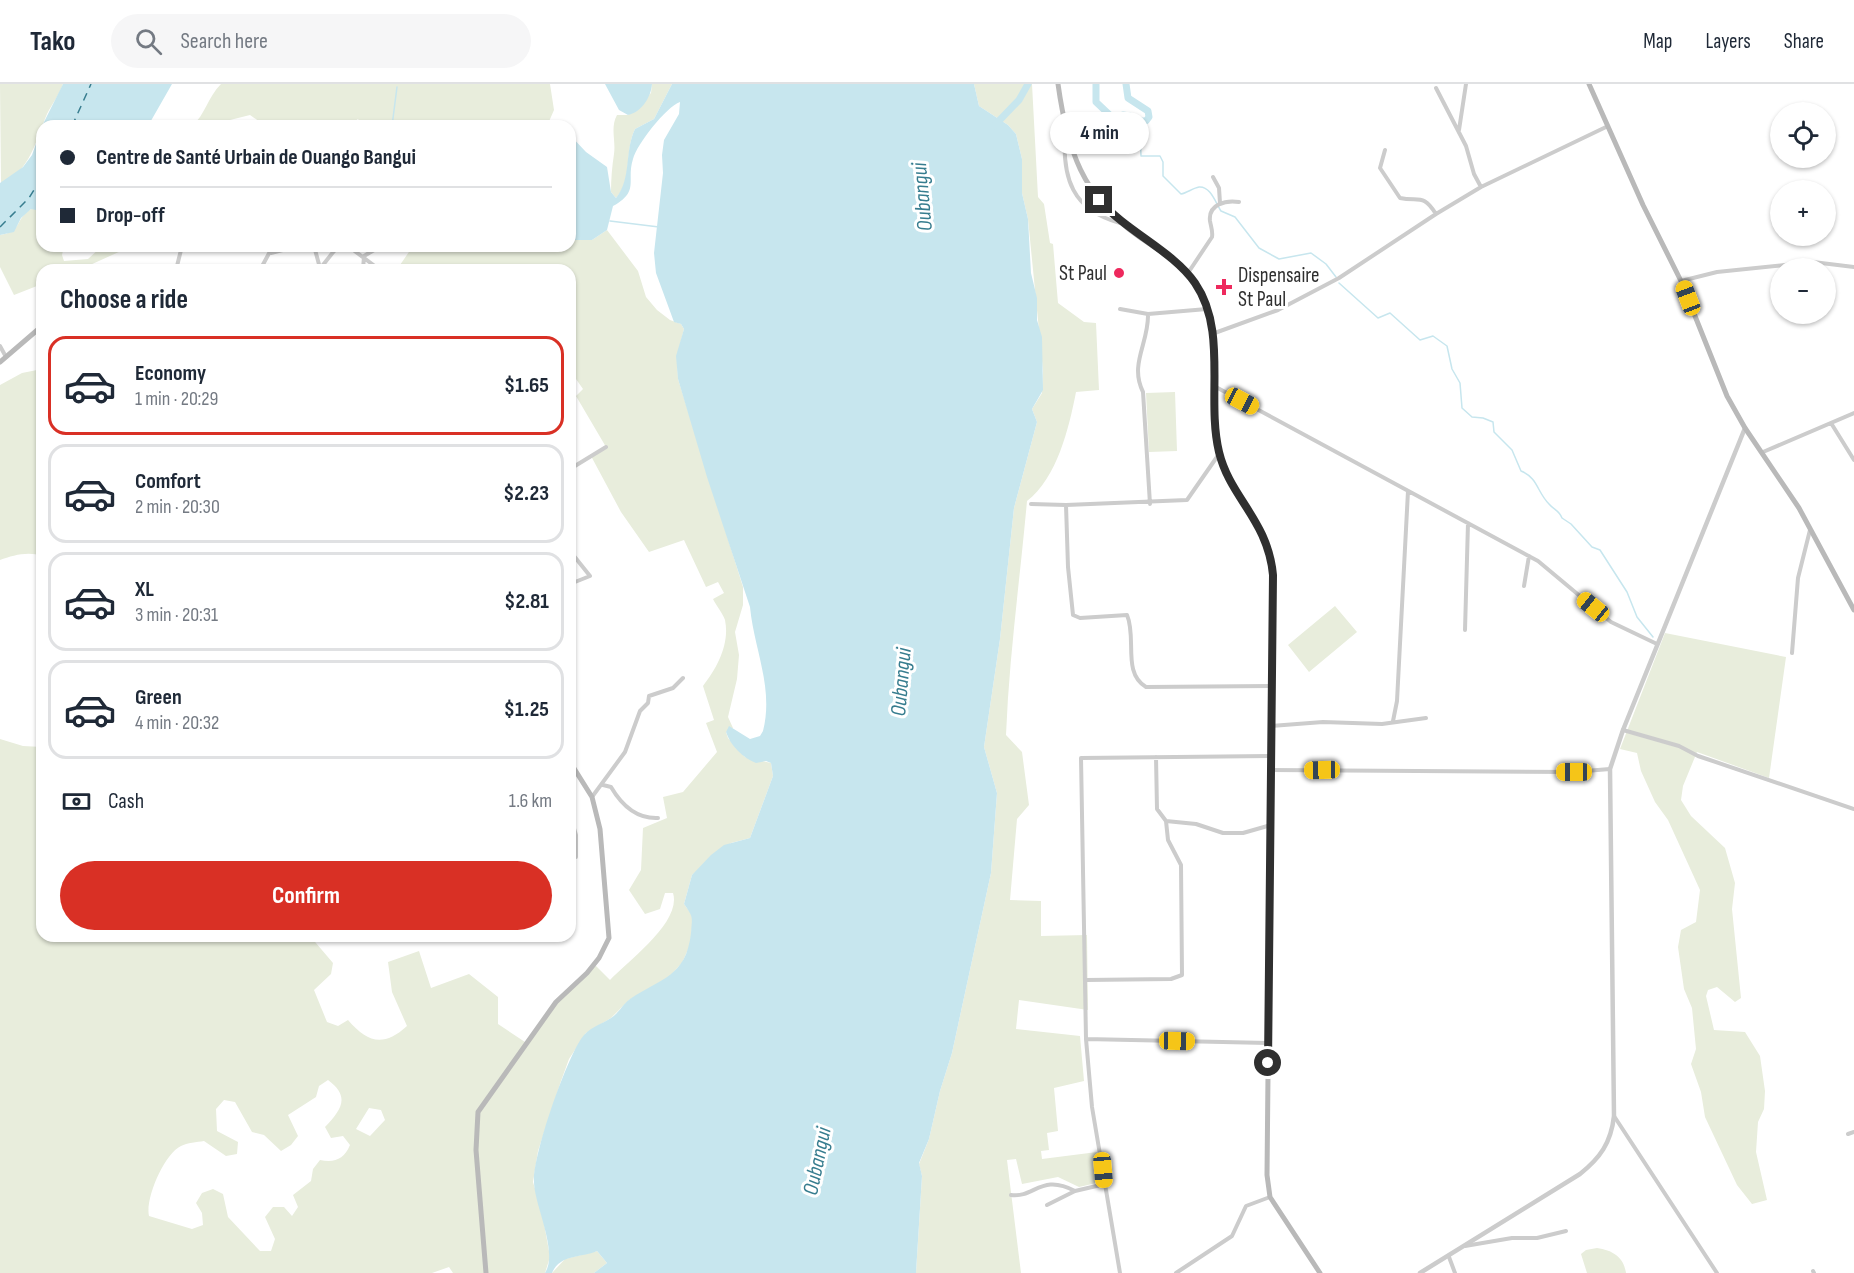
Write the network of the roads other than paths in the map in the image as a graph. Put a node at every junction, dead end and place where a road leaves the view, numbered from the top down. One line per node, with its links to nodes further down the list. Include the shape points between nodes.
1 (1058, 84): 8 (main road)
2 (1466, 84): 5 (street)
3 (1589, 84): 7 (main road)
4 (1436, 88): 6 (street)
5 (1460, 113): 6 (street); 9 (street)
6 (1449, 116): 9 (street)
7 (1606, 127): 12 (street); 27 (main road)
8 (1065, 132): 16 (main road, via 1088,185); 16 (street, via 1064,154 1077,198 1096,215)
9 (1458, 132): 12 (street)
10 (1385, 150): 15 (street, via 1380,168 1400,198 1423,199)
11 (1213, 177): 14 (street, via 1219,188)
12 (1481, 188): 15 (street)
13 (1239, 202): 14 (street, via 1228,200)
14 (1218, 205): 26 (street, via 1209,218 1212,237)
15 (1436, 214): 32 (street, via 1339,279 1278,310)
16 (1122, 224): 26 (main road)
17 (275, 252): 20 (street)
18 (358, 252): 21 (street)
19 (371, 252): 21 (street)
20 (271, 253): 22 (street)
21 (364, 256): 23 (street); 24 (street)
22 (264, 264)
23 (363, 264)
24 (373, 264)
25 (1854, 267): 27 (street, via 1813,262 1717,272)
26 (1188, 273): 29 (main road)
27 (1681, 281): 39 (main road, via 1727,396)
28 (1120, 309): 30 (street)
29 (1208, 309): 30 (street); 32 (main road)
30 (1148, 314): 47 (street, via 1137,378 1143,392)
31 (36, 331): 34 (main road)
32 (1212, 334): 36 (main road)
33 (0, 346): 34 (street)
34 (6, 357): 35 (main road)
35 (0, 362)
36 (1214, 386): 42 (main road); 45 (street)
37 (1854, 412): 38 (street)
38 (1831, 423): 41 (street); 43 (street)
39 (1745, 428): 41 (main road); 57 (street)
40 (606, 447): 44 (street)
41 (1763, 452): 50 (main road)
42 (1219, 454): 47 (street, via 1187,500); 60 (main road, via 1269,549 1273,575)
43 (1854, 460)
44 (576, 465)
45 (1408, 491): 49 (street); 62 (street, via 1397,701)
46 (1031, 504): 48 (street)
47 (1150, 504): 48 (street)
48 (1066, 506): 60 (street, via 1073,615 1127,615 1132,671 1139,683 1146,687)
49 (1468, 524): 51 (street); 56 (street)
50 (1810, 527): 55 (main road); 58 (street, via 1798,578)
51 (1529, 556): 54 (street); 57 (street, via 1611,622)
52 (576, 558): 53 (street, via 590,576)
53 (576, 582)
54 (1524, 586)
55 (1854, 610)
56 (1465, 630)
57 (1657, 644): 64 (street)
58 (1792, 653)
59 (683, 678): 70 (street, via 673,688 649,696 625,752)
60 (1271, 686): 63 (main road)
61 (1426, 718): 62 (street)
62 (1392, 721): 63 (street)
63 (1270, 726): 65 (main road)
64 (1623, 730): 67 (street); 72 (street)
65 (1270, 756): 66 (street); 68 (main road)
66 (1156, 757): 74 (street, via 1157,809); 78 (street, via 1081,758)
67 (1610, 769): 68 (street); 81 (street)
68 (1270, 770): 75 (main road)
69 (576, 772): 71 (main road)
70 (603, 785): 71 (street); 73 (street, via 611,787 626,807)
71 (592, 797): 92 (main road, via 600,829 609,938 599,958 556,1002 478,1112 476,1150)
72 (1854, 809)
73 (658, 818)
74 (1166, 821): 75 (street, via 1196,824 1223,833 1243,833); 78 (street, via 1168,840 1181,866 1182,975 1171,979)
75 (1271, 825): 80 (main road)
76 (576, 836): 77 (street)
77 (576, 857)
78 (1086, 980): 79 (street)
79 (1086, 1039): 80 (street); 84 (street)
80 (1268, 1043): 87 (main road)
81 (1614, 1116): 90 (street, via 1611,1135 1593,1164 1538,1203); 98 (street)
82 (1854, 1132): 83 (street)
83 (1848, 1134)
84 (1105, 1184): 85 (street); 93 (street)
85 (1075, 1191): 86 (street, via 1047,1184 1020,1196); 88 (street)
86 (1011, 1195)
87 (1270, 1197): 94 (street, via 1246,1206 1232,1236); 95 (main road)
88 (1047, 1205)
89 (1566, 1231): 90 (street)
90 (1465, 1246): 91 (street)
91 (1449, 1257): 96 (street); 97 (street)
92 (486, 1273)
93 (1120, 1273)
94 (1176, 1273)
95 (1320, 1273)
96 (1420, 1273)
97 (1455, 1273)
98 (1717, 1273)

